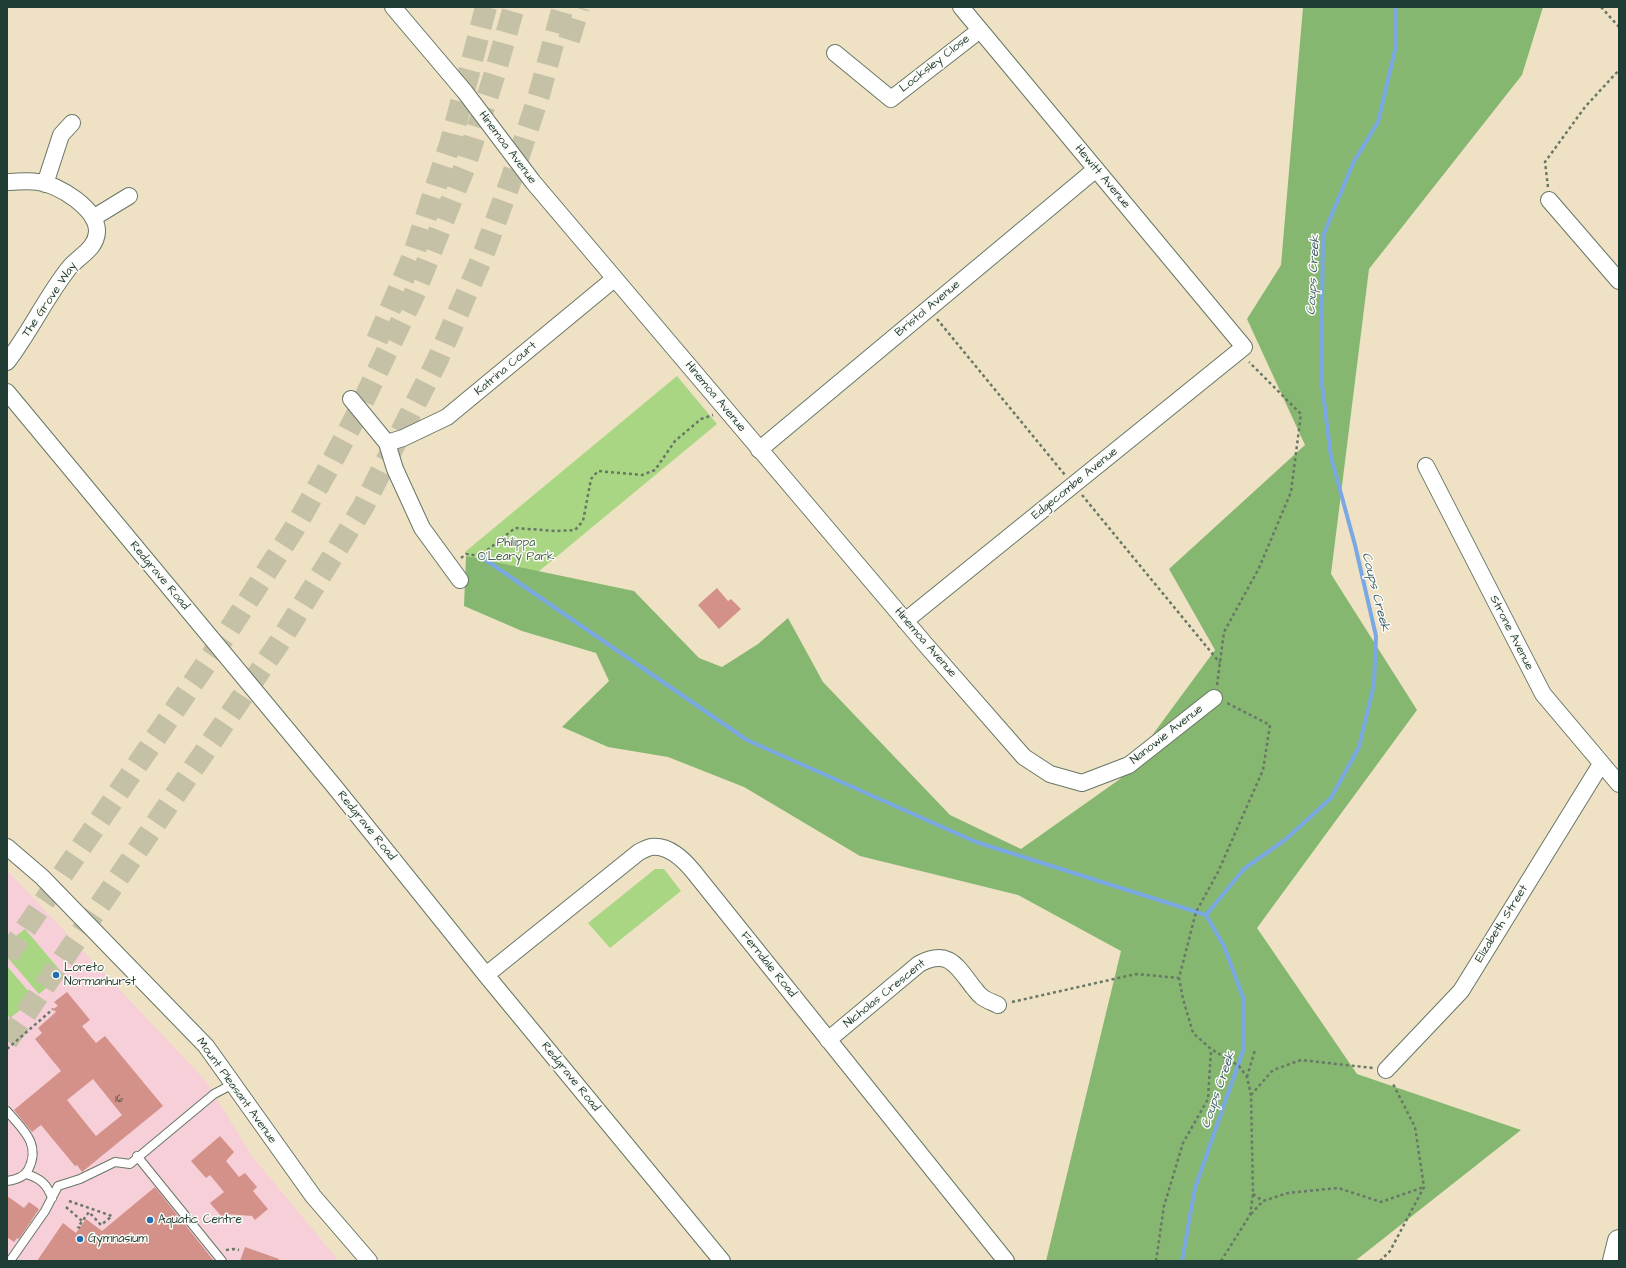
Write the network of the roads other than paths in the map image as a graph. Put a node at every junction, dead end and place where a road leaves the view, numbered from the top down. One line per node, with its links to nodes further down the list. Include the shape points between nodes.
1 (961, 7): 3 (street, Hewitt Avenue)
2 (402, 10): 12 (street, Hinemoa Avenue, via 533,182)
3 (980, 30): 4 (street, Locksley Close, via 891,99); 6 (street, Hewitt Avenue)
4 (835, 53)
5 (72, 123): 8 (street, via 62,135)
6 (1096, 169): 14 (street, Hewitt Avenue); 19 (street, Bristol Avenue)
7 (7, 182): 8 (street)
8 (45, 184): 11 (street, via 64,191)
9 (129, 196): 11 (street)
10 (1549, 200): 13 (street)
11 (93, 218): 15 (street, The Grove Way, via 97,232 91,247 70,267)
12 (614, 279): 18 (street, Katrina Court, via 447,417); 19 (street, Hinemoa Avenue)
13 (1619, 282)
14 (1244, 347): 22 (street, Edgecombe Avenue)
15 (7, 362)
16 (7, 392): 28 (street, Redgrave Road, via 334,786)
17 (351, 399): 18 (street)
18 (387, 443): 21 (street, via 395,469 422,528)
19 (759, 450): 22 (street, Hinemoa Avenue)
20 (1426, 466): 24 (street, Strone Avenue, via 1543,694)
21 (460, 580)
22 (906, 621): 25 (street, Hinemoa Avenue, via 1024,757)
23 (1214, 698): 25 (street, Nanowie Avenue, via 1129,765 1082,783)
24 (1601, 764): 26 (street, Strone Avenue); 31 (street, Elizabeth Street, via 1461,991)
25 (1050, 774)
26 (1619, 784)
27 (7, 847): 32 (street, Mount Pleasant Avenue, via 42,877 206,1046)
28 (486, 975): 30 (street, Ferndale Road, via 639,852 651,847 663,848 684,860); 42 (street, Redgrave Road)
29 (998, 1005): 30 (street, Nicholas Crescent, via 981,996 949,960 940,957 928,959)
30 (828, 1040): 43 (street, Ferndale Road)
31 (1386, 1070)
32 (233, 1084): 34 (lane, via 214,1094); 41 (street, Mount Pleasant Avenue, via 313,1196)
33 (7, 1111): 35 (lane, via 32,1142 34,1153)
34 (137, 1156): 37 (lane, via 130,1164 114,1162 80,1179 58,1186); 40 (lane)
35 (26, 1174): 36 (lane); 37 (lane, via 41,1181)
36 (7, 1181)
37 (52, 1198): 39 (lane)
38 (1619, 1241): 44 (main road)
39 (10, 1261)
40 (222, 1261)
41 (369, 1261)
42 (722, 1261)
43 (1006, 1261)
44 (1614, 1261)

